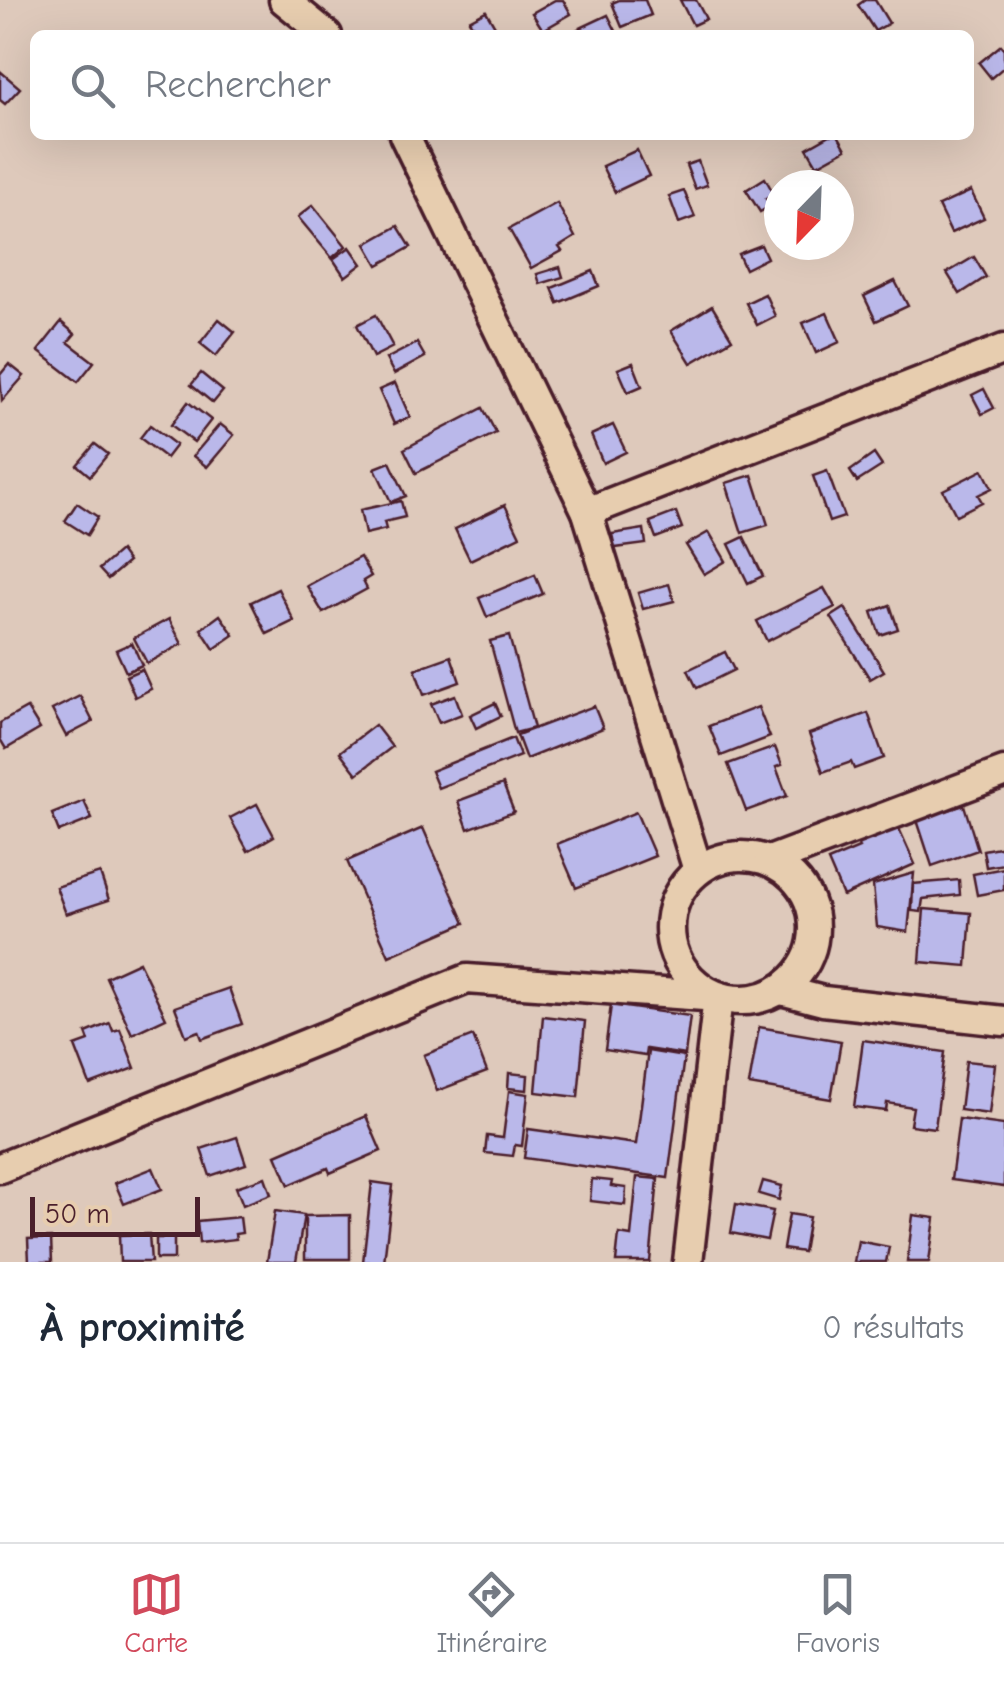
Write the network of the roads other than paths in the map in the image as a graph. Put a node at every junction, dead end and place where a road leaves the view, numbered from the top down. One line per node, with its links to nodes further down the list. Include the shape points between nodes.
1 (284, 0): 2 (street)
2 (321, 30)
3 (406, 140): 5 (street)
4 (1004, 349): 5 (street)
5 (587, 512): 8 (street)
6 (1004, 772): 7 (street)
7 (769, 861): 8 (street, via 720,858); 9 (street, via 804,890 814,922 810,956)
8 (698, 870): 10 (street, via 672,906 672,950 690,978)
9 (781, 990): 10 (street, via 750,1000); 11 (street, via 823,1001)
10 (718, 997): 12 (street, via 468,979); 13 (street)
11 (1004, 1021)
12 (0, 1168)
13 (688, 1262)

